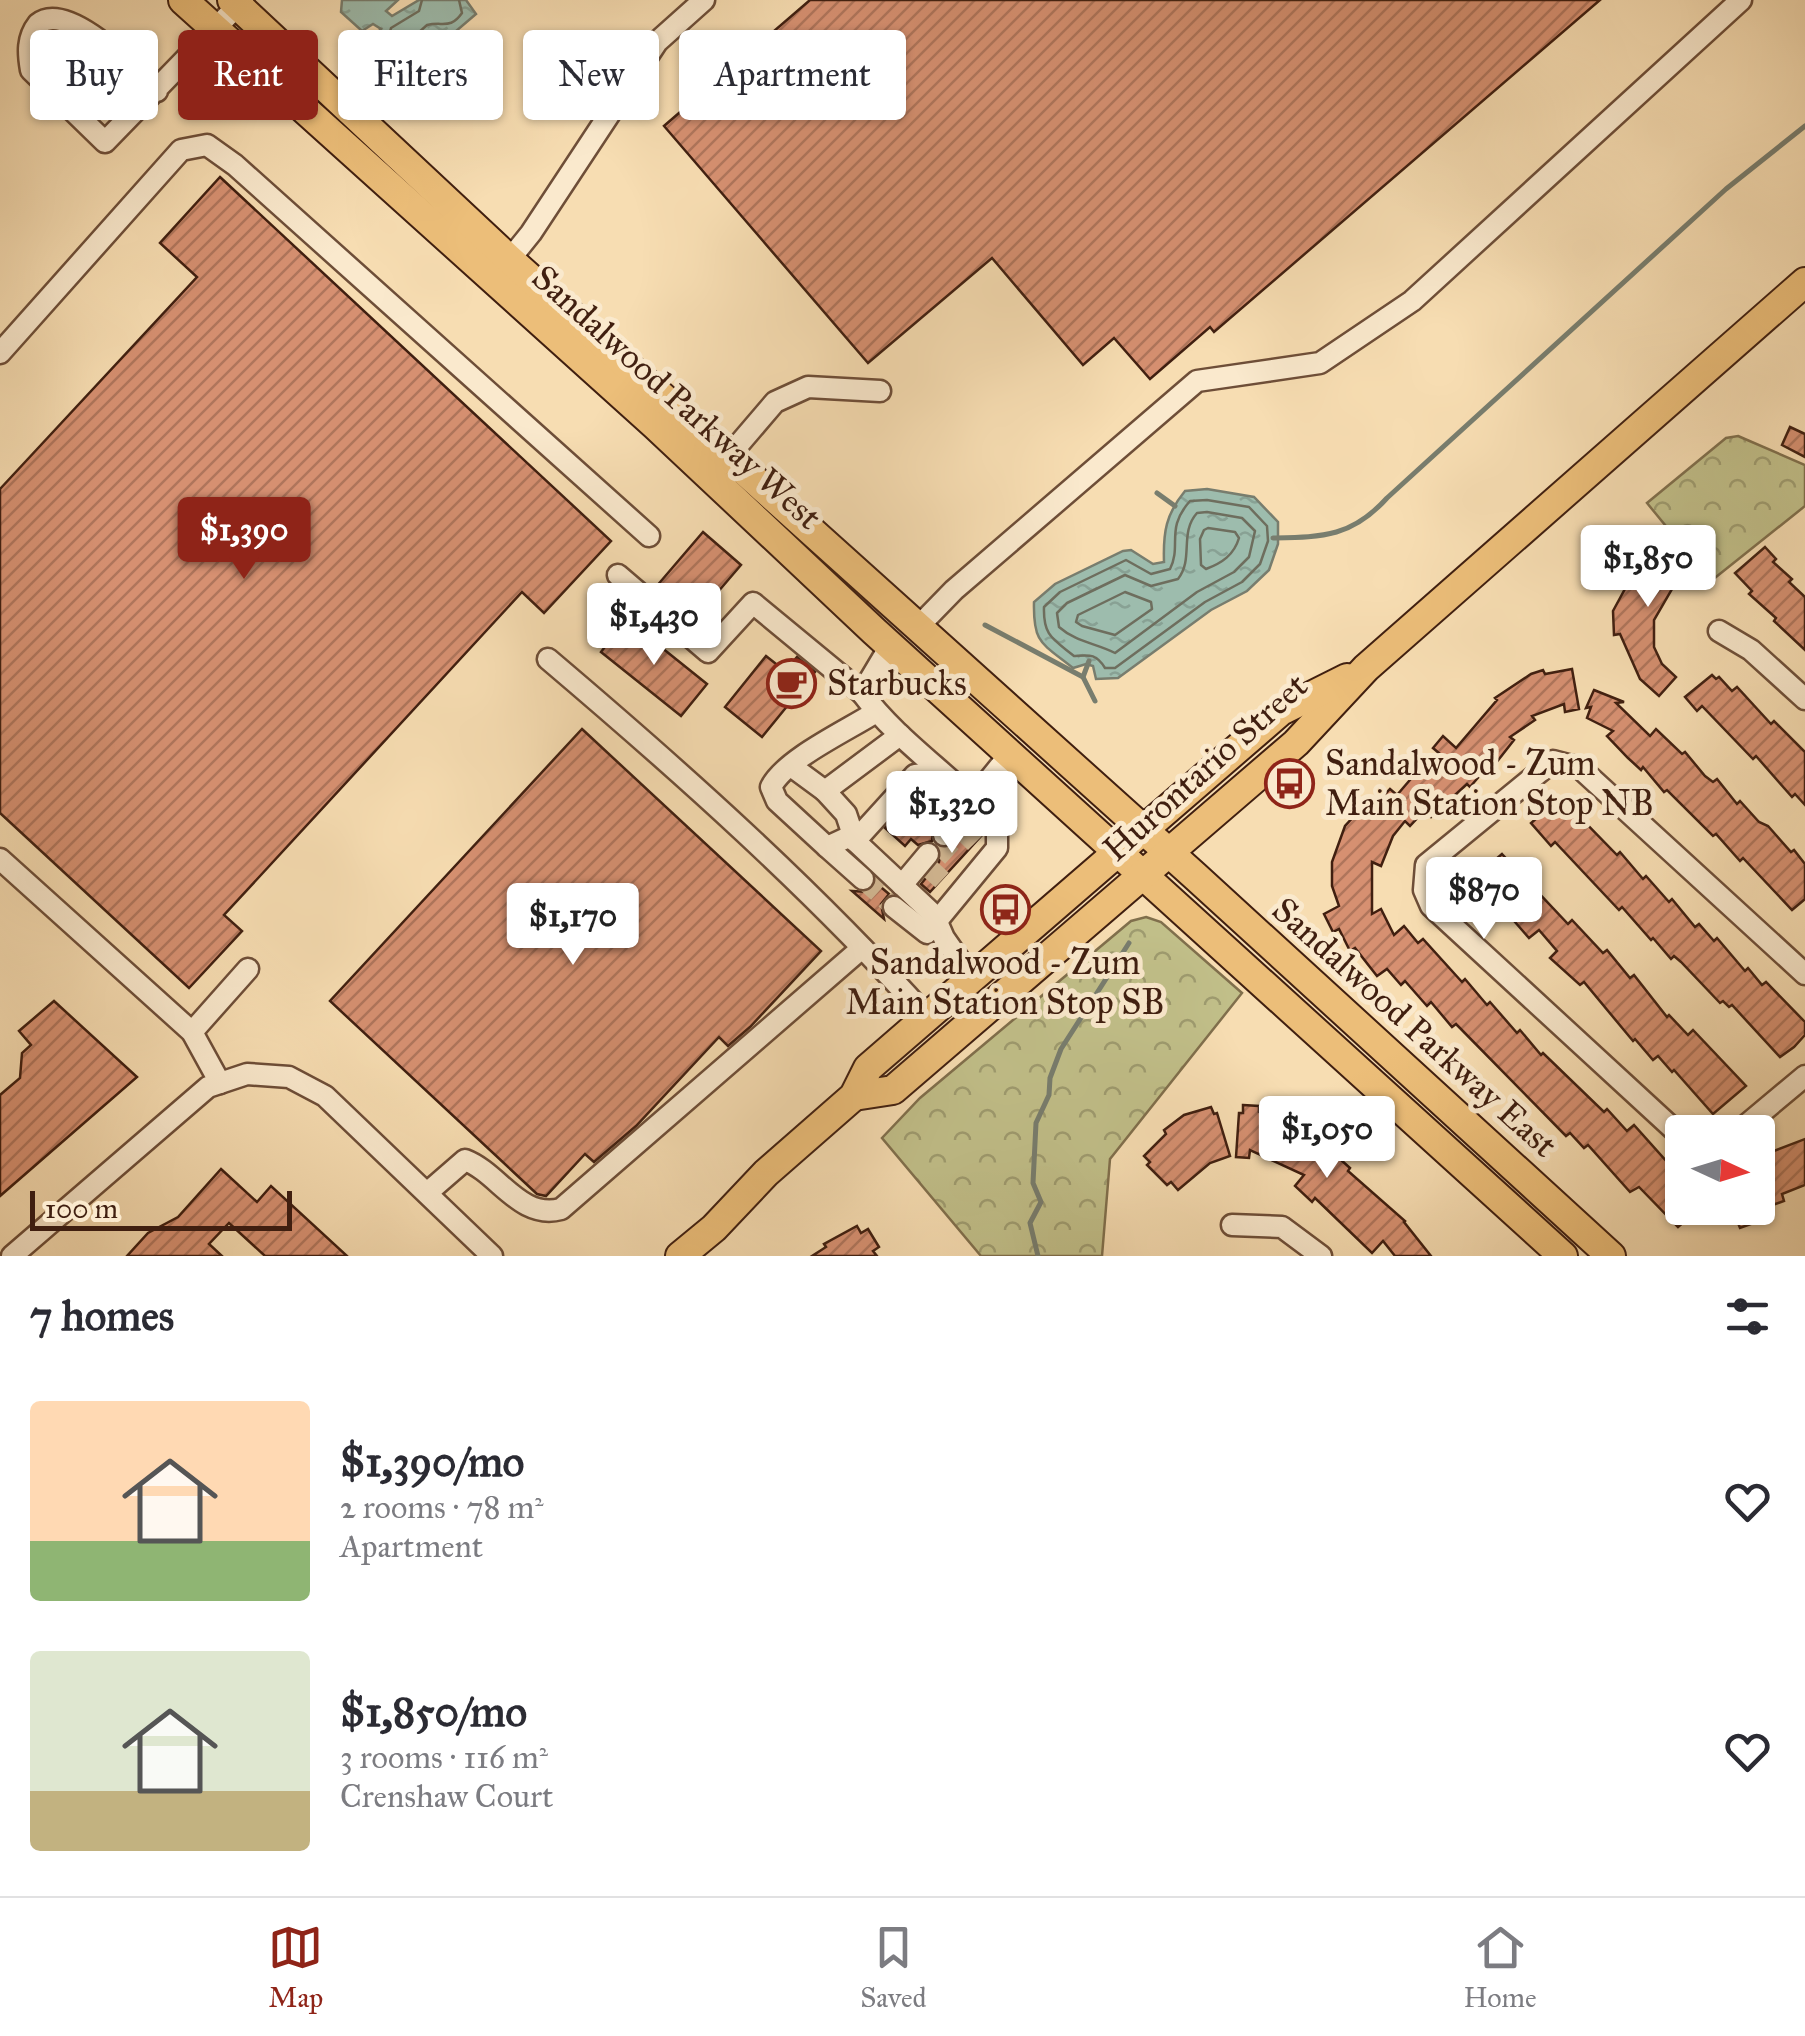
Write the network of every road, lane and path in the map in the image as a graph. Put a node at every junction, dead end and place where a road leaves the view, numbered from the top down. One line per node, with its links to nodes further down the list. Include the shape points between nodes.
1 (184, 0): 6 (main road, Sandalwood Parkway West)
2 (704, 0): 12 (street, via 657,42)
3 (1741, 0): 19 (street, via 1412,301 1320,363 1197,380)
4 (238, 2): 6 (street); 12 (main road, Sandalwood Parkway West)
5 (54, 6): 7 (street); 8 (street)
6 (216, 28): 9 (street); 12 (main road, Sandalwood Parkway West)
7 (34, 30)
8 (91, 30)
9 (158, 90)
10 (83, 120): 11 (street, via 105,142)
11 (127, 120)
12 (501, 270): 16 (main road, Sandalwood Parkway West)
13 (1805, 282): 23 (main road, Hurontario Street)
14 (0, 354): 17 (street, via 181,150 207,145)
15 (880, 390): 16 (street, via 808,387 775,402)
16 (720, 466): 19 (main road, Sandalwood Parkway West); 21 (main road, Sandalwood Parkway West)
17 (650, 536)
18 (618, 575): 24 (street, via 708,652 753,603)
19 (918, 626): 32 (main road, Sandalwood Parkway West)
20 (1719, 631): 25 (street)
21 (890, 646): 24 (street); 28 (main road, Sandalwood Parkway West)
22 (548, 659): 47 (street, via 660,754)
23 (1366, 668): 32 (main road, Hurontario Street, via 1282,711); 37 (main road, Hurontario Street, via 1296,743)
24 (862, 693): 26 (street)
25 (1805, 699)
26 (876, 712): 27 (street); 29 (street)
27 (900, 734): 30 (street); 31 (street)
28 (1010, 754): 31 (street); 36 (main road, Sandalwood Parkway West)
29 (791, 766): 30 (street); 35 (street, via 772,782 772,793)
30 (825, 791): 33 (street, via 842,808)
31 (972, 798): 33 (street, via 915,775); 34 (street); 34 (street, via 997,826 996,848)
32 (1144, 830): 36 (main road, Hurontario Street); 37 (main road, Sandalwood Parkway East)
33 (854, 838): 35 (street); 43 (street)
34 (965, 838): 41 (street)
35 (827, 846): 42 (street)
36 (1118, 852): 40 (main road, Sandalwood Parkway East); 50 (main road, Hurontario Street)
37 (1168, 852): 40 (main road, Hurontario Street); 65 (main road, Sandalwood Parkway East)
38 (0, 859): 52 (street)
39 (958, 862): 41 (street)
40 (1142, 875): 55 (main road, Hurontario Street, via 893,1090); 64 (main road, Sandalwood Parkway East)
41 (974, 877): 44 (street)
42 (863, 880)
43 (902, 884): 44 (street, via 930,866); 46 (street)
44 (958, 897): 46 (street)
45 (894, 907): 46 (street, via 922,932)
46 (938, 922): 50 (street)
47 (862, 948): 51 (street); 58 (street, via 561,1209 534,1209 465,1160)
48 (248, 969): 52 (street)
49 (1805, 974): 57 (street, via 1580,768 1553,761 1426,865 1424,890 1431,906)
50 (972, 978): 51 (main road, Hurontario Street)
51 (927, 1017): 55 (main road, Hurontario Street, via 868,1068)
52 (192, 1032): 54 (street)
53 (1805, 1076): 56 (street)
54 (220, 1083): 58 (street, via 247,1074 288,1077 326,1096); 60 (street)
55 (854, 1096): 62 (main road, Hurontario Street)
56 (1758, 1115)
57 (1665, 1121)
58 (426, 1192): 61 (street)
59 (1232, 1225): 63 (street, via 1282,1228)
60 (12, 1256)
61 (492, 1256)
62 (680, 1256)
63 (1320, 1256)
64 (1563, 1256)
65 (1611, 1256)

